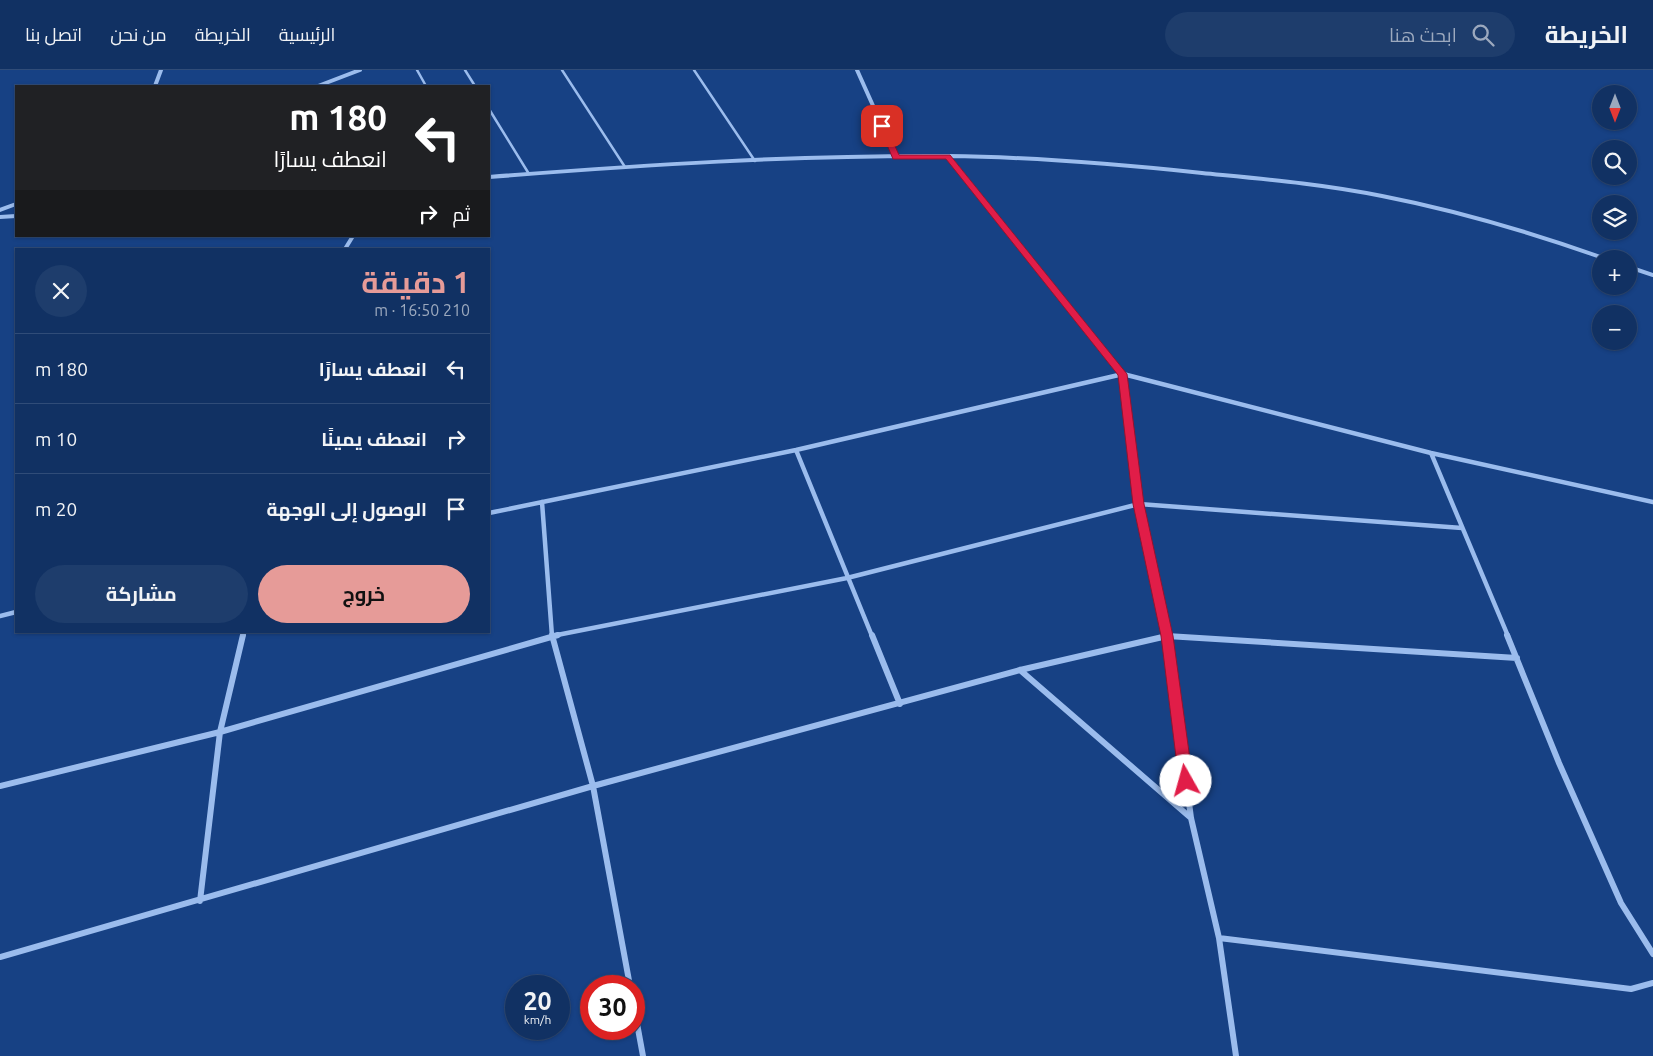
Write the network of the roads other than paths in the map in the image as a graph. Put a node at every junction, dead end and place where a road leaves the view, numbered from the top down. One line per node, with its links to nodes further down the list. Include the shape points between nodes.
1 (161, 70): 8 (street)
2 (360, 70): 9 (street)
3 (417, 70): 10 (lane)
4 (465, 70): 11 (lane)
5 (562, 70): 16 (lane)
6 (694, 70): 15 (lane)
7 (857, 70): 14 (street)
8 (155, 85)
9 (321, 85)
10 (425, 85)
11 (474, 85)
12 (490, 110): 17 (lane)
13 (948, 156): 14 (street); 25 (street, via 1182,170 1315,184 1402,199 1476,217); 28 (street)
14 (896, 157): 15 (street)
15 (755, 161): 16 (street)
16 (625, 167): 17 (street)
17 (529, 174): 18 (street)
18 (490, 177)
19 (15, 204): 20 (street)
20 (0, 210)
21 (15, 216): 22 (street)
22 (0, 217)
23 (352, 237): 24 (street)
24 (346, 248)
25 (1592, 254)
26 (1637, 270): 27 (street)
27 (1653, 276)
28 (1122, 374): 29 (street); 30 (street); 33 (street)
29 (796, 450): 31 (street); 36 (street)
30 (1431, 452): 32 (street); 35 (street)
31 (542, 502): 34 (street); 40 (street)
32 (1653, 502)
33 (1139, 504): 35 (street); 36 (street); 41 (street)
34 (490, 512)
35 (1462, 528): 42 (street)
36 (847, 578): 40 (street); 44 (street)
37 (15, 612): 38 (street)
38 (0, 616)
39 (244, 633): 45 (street)
40 (552, 636): 45 (street); 47 (street)
41 (1167, 636): 42 (street); 43 (street); 48 (street)
42 (1518, 658): 51 (street, via 1558,763 1620,902)
43 (1020, 670): 44 (street); 48 (street)
44 (900, 704): 47 (street)
45 (220, 732): 46 (street); 49 (street)
46 (0, 786)
47 (593, 786): 49 (street); 53 (street)
48 (1190, 818): 50 (street)
49 (200, 901): 52 (street)
50 (1219, 938): 54 (street, via 1631,989); 57 (street)
51 (1653, 954)
52 (0, 958)
53 (628, 975)
54 (1653, 984)
55 (640, 1040): 56 (street)
56 (643, 1056)
57 (1236, 1056)

